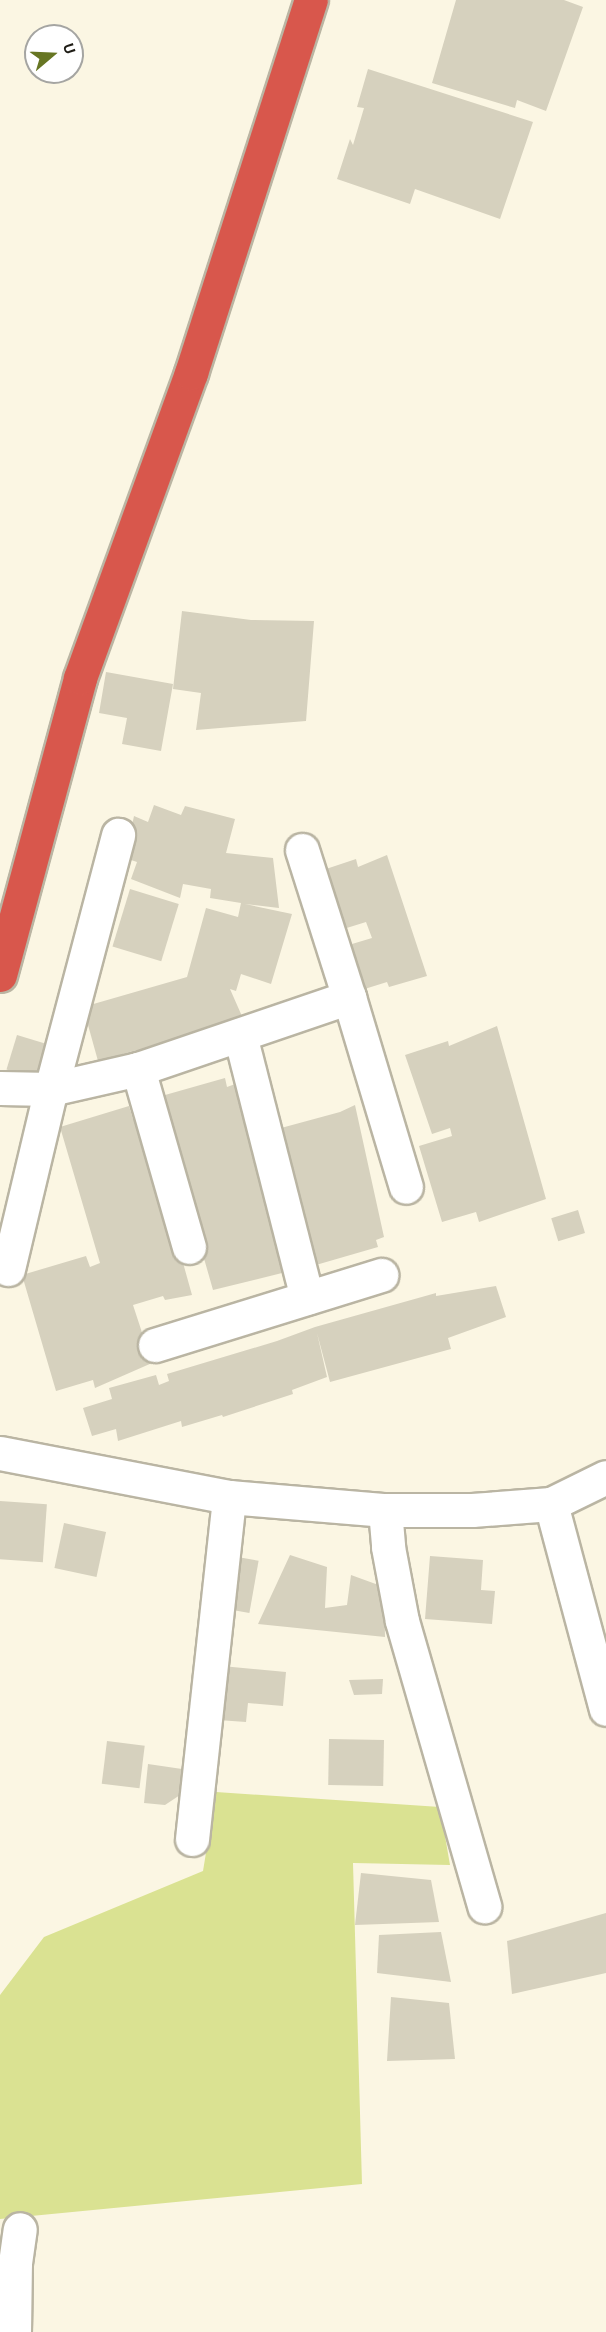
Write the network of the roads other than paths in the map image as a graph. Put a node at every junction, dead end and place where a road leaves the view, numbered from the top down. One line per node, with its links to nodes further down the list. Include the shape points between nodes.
1 (311, 0): 4 (highway, via 191,373 80,678)
2 (118, 835): 9 (street)
3 (302, 850): 5 (street)
4 (0, 975)
5 (350, 997): 6 (street); 10 (street)
6 (240, 1035): 7 (street); 14 (street)
7 (138, 1069): 9 (street); 11 (street)
8 (0, 1088): 9 (street)
9 (51, 1089): 12 (street)
10 (406, 1187)
11 (189, 1247)
12 (8, 1269)
13 (381, 1275): 14 (street)
14 (307, 1298): 15 (street)
15 (155, 1345)
16 (0, 1453): 18 (street)
17 (606, 1477): 19 (street)
18 (229, 1497): 20 (street); 22 (street)
19 (551, 1504): 20 (street, via 472,1510); 21 (street)
20 (385, 1510): 23 (street, via 402,1621)
21 (606, 1709)
22 (192, 1839)
23 (484, 1906)
24 (20, 2229): 25 (street, via 15,2263)
25 (14, 2332)

